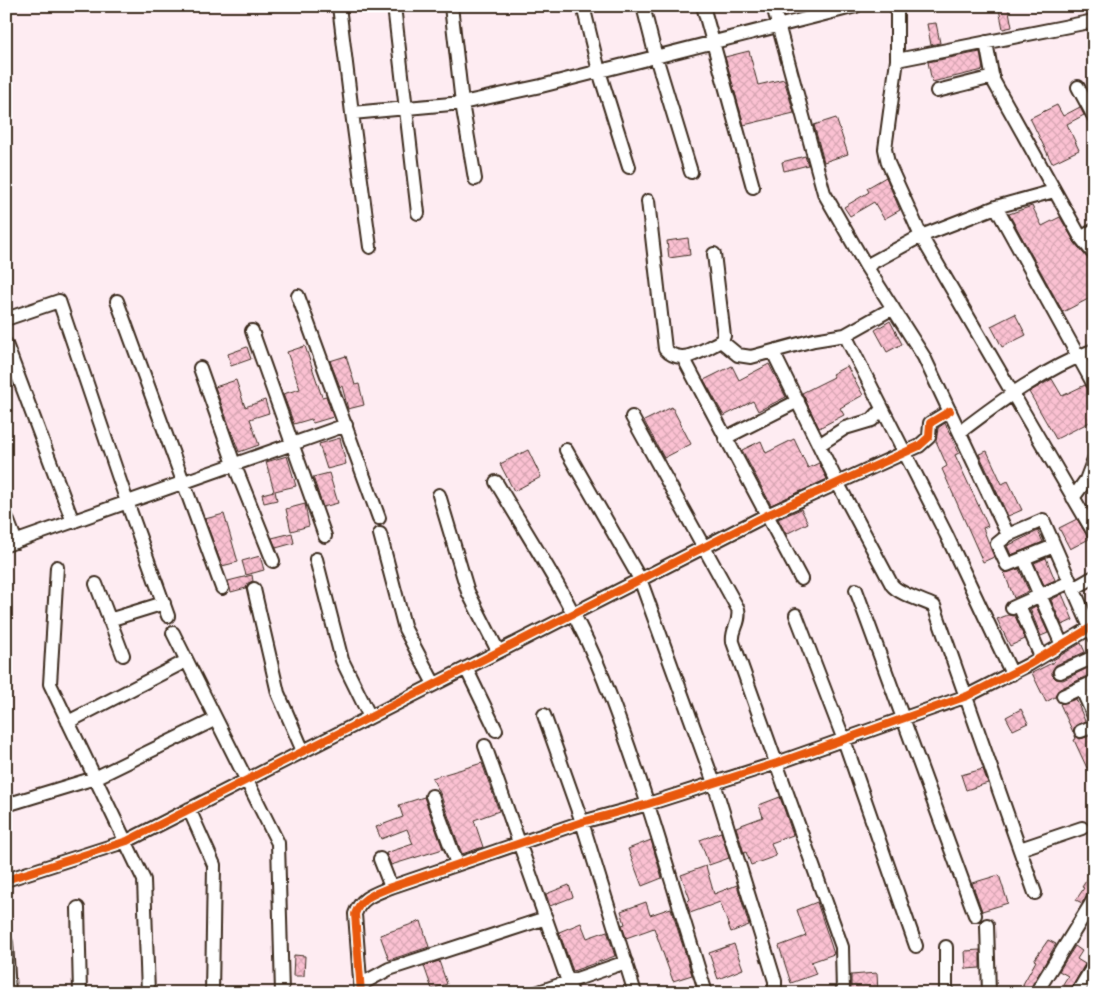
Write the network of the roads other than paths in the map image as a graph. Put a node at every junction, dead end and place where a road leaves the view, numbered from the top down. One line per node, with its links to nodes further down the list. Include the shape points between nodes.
1 (339, 6): 22 (street)
2 (394, 6): 21 (street)
3 (451, 6): 20 (street)
4 (584, 6): 16 (street)
5 (643, 6): 14 (street)
6 (703, 6): 12 (street)
7 (773, 6): 11 (street)
8 (897, 6): 15 (street)
9 (850, 7): 11 (street)
10 (1094, 21): 13 (street)
11 (777, 26): 12 (street); 38 (street, via 824,193)
12 (712, 42): 14 (street); 27 (street)
13 (986, 42): 15 (street); 17 (street)
14 (656, 57): 16 (street); 25 (street)
15 (897, 60): 33 (street, via 885,150 888,164)
16 (599, 71): 20 (street); 24 (street)
17 (992, 77): 19 (street); 28 (street)
18 (1078, 87): 23 (street)
19 (937, 91)
20 (462, 103): 21 (street); 26 (street)
21 (407, 109): 22 (street); 31 (street)
22 (352, 113): 35 (street)
23 (1094, 117)
24 (629, 167)
25 (691, 172)
26 (475, 179)
27 (753, 187)
28 (1054, 191): 30 (street); 34 (street)
29 (648, 201): 50 (street, via 665,349 671,356)
30 (996, 207): 33 (street); 49 (street)
31 (418, 212)
32 (1094, 230): 34 (street)
33 (921, 236): 38 (street); 53 (street)
34 (1081, 238): 37 (street)
35 (370, 247)
36 (714, 254): 45 (street, via 724,336)
37 (1094, 254)
38 (866, 266): 41 (street)
39 (298, 296): 58 (street)
40 (117, 301): 67 (street)
41 (893, 308): 44 (street); 56 (street, via 924,357)
42 (6, 319): 72 (street, via 59,301)
43 (252, 331): 61 (street)
44 (845, 335): 48 (street); 55 (street)
45 (721, 341): 48 (street, via 738,355 751,357); 50 (street)
46 (6, 344): 76 (street)
47 (1094, 350): 49 (street)
48 (774, 352): 54 (street)
49 (1078, 356): 52 (street); 53 (street)
50 (684, 359): 60 (street)
51 (200, 368): 66 (street)
52 (1094, 385)
53 (1013, 391): 59 (street); 71 (street)
54 (798, 401): 60 (street); 62 (street)
55 (882, 409): 62 (street, via 872,420 845,428); 64 (street)
56 (950, 411): 59 (street); 64 (street, via 930,424 927,441)
57 (632, 417): 83 (street)
58 (346, 425): 61 (street); 75 (street)
59 (960, 432): 79 (street)
60 (725, 438): 74 (street)
61 (292, 444): 66 (street); 80 (street)
62 (819, 444): 69 (street)
63 (566, 450): 89 (street)
64 (904, 451): 69 (street); 112 (street)
65 (1094, 459): 71 (street, via 1086,480)
66 (234, 464): 67 (street); 86 (street)
67 (184, 482): 72 (street); 93 (street)
68 (496, 482): 98 (street)
69 (837, 482): 74 (street); 116 (street, via 897,592 934,606)
70 (439, 495): 105 (street, via 468,592)
71 (1073, 498): 77 (street)
72 (127, 502): 76 (street); 97 (street)
73 (6, 516): 81 (street)
74 (765, 516): 83 (street); 90 (street)
75 (379, 518)
76 (73, 522): 81 (street)
77 (1094, 533)
78 (380, 534): 114 (street, via 405,629)
79 (1008, 535): 82 (street, via 1043,520); 85 (street, via 997,544 1005,563)
80 (325, 536)
81 (11, 544)
82 (1054, 546): 85 (street); 92 (street)
83 (703, 547): 89 (street); 130 (street, via 738,609 740,618 732,635)
84 (316, 559): 120 (street, via 342,660)
85 (1024, 559): 96 (street)
86 (273, 561)
87 (57, 567): 123 (street, via 50,684)
88 (1094, 577): 92 (street)
89 (640, 579): 98 (street); 133 (street)
90 (801, 579)
91 (96, 584): 101 (street)
92 (1072, 585): 96 (street); 102 (street)
93 (222, 588)
94 (254, 589): 129 (street, via 278,692)
95 (856, 590): 121 (street)
96 (1040, 595): 104 (street); 107 (street, via 1015,606)
97 (164, 603): 100 (street); 101 (street)
98 (573, 613): 105 (street); 135 (street, via 604,680)
99 (796, 615): 127 (street)
100 (168, 616)
101 (110, 620): 106 (street)
102 (1092, 632): 104 (street)
103 (172, 633): 109 (street)
104 (1062, 645): 107 (street)
105 (498, 651): 110 (street)
106 (122, 655)
107 (1041, 657): 112 (street)
108 (1094, 657): 111 (street)
109 (186, 661): 122 (street); 123 (street)
110 (466, 668): 114 (street); 125 (street)
111 (1060, 672)
112 (1012, 674): 116 (street)
113 (1094, 682): 115 (street)
114 (434, 684): 120 (street)
115 (1081, 688): 117 (street); 119 (street)
116 (967, 696): 121 (street); 142 (street)
117 (1063, 696)
118 (544, 715): 138 (street)
119 (1094, 716)
120 (370, 717): 129 (street)
121 (904, 718): 127 (street); 150 (street)
122 (216, 719): 131 (street); 132 (street)
123 (68, 722): 131 (street)
124 (1094, 726): 126 (street)
125 (496, 730)
126 (1082, 731)
127 (844, 740): 130 (street); 154 (street)
128 (485, 746): 141 (street)
129 (303, 751): 132 (street)
130 (777, 763): 133 (street); 169 (street, via 842,947)
131 (96, 778): 136 (street); 140 (street)
132 (247, 780): 137 (street); 164 (street, via 278,843)
133 (714, 783): 135 (street); 168 (street, via 775,981)
134 (432, 796): 144 (street)
135 (648, 804): 138 (street); 167 (street)
136 (6, 805)
137 (189, 809): 140 (street); 163 (street, via 214,865)
138 (582, 822): 141 (street); 156 (street)
139 (1082, 828): 142 (street)
140 (126, 841): 145 (street); 162 (street, via 144,880)
141 (520, 843): 144 (street); 151 (street)
142 (1020, 849): 147 (street)
143 (380, 858): 146 (street)
144 (457, 864): 146 (street)
145 (6, 880)
146 (390, 887): 159 (street, via 364,899 355,914)
147 (1035, 893)
148 (1094, 899): 172 (street)
149 (78, 908): 161 (street)
150 (975, 915)
151 (546, 918): 158 (street); 159 (street, via 389,969 365,982)
152 (987, 926): 171 (street)
153 (6, 942): 160 (street)
154 (916, 946)
155 (946, 947): 170 (street)
156 (626, 962): 158 (street); 166 (street)
157 (1094, 965): 173 (street)
158 (570, 988): 165 (street)
159 (361, 991)
160 (9, 993)
161 (80, 993)
162 (148, 993)
163 (212, 993)
164 (282, 993)
165 (536, 993)
166 (635, 993)
167 (706, 993)
168 (775, 993)
169 (843, 993)
170 (946, 993)
171 (989, 993)
172 (1036, 993)
173 (1076, 993)

